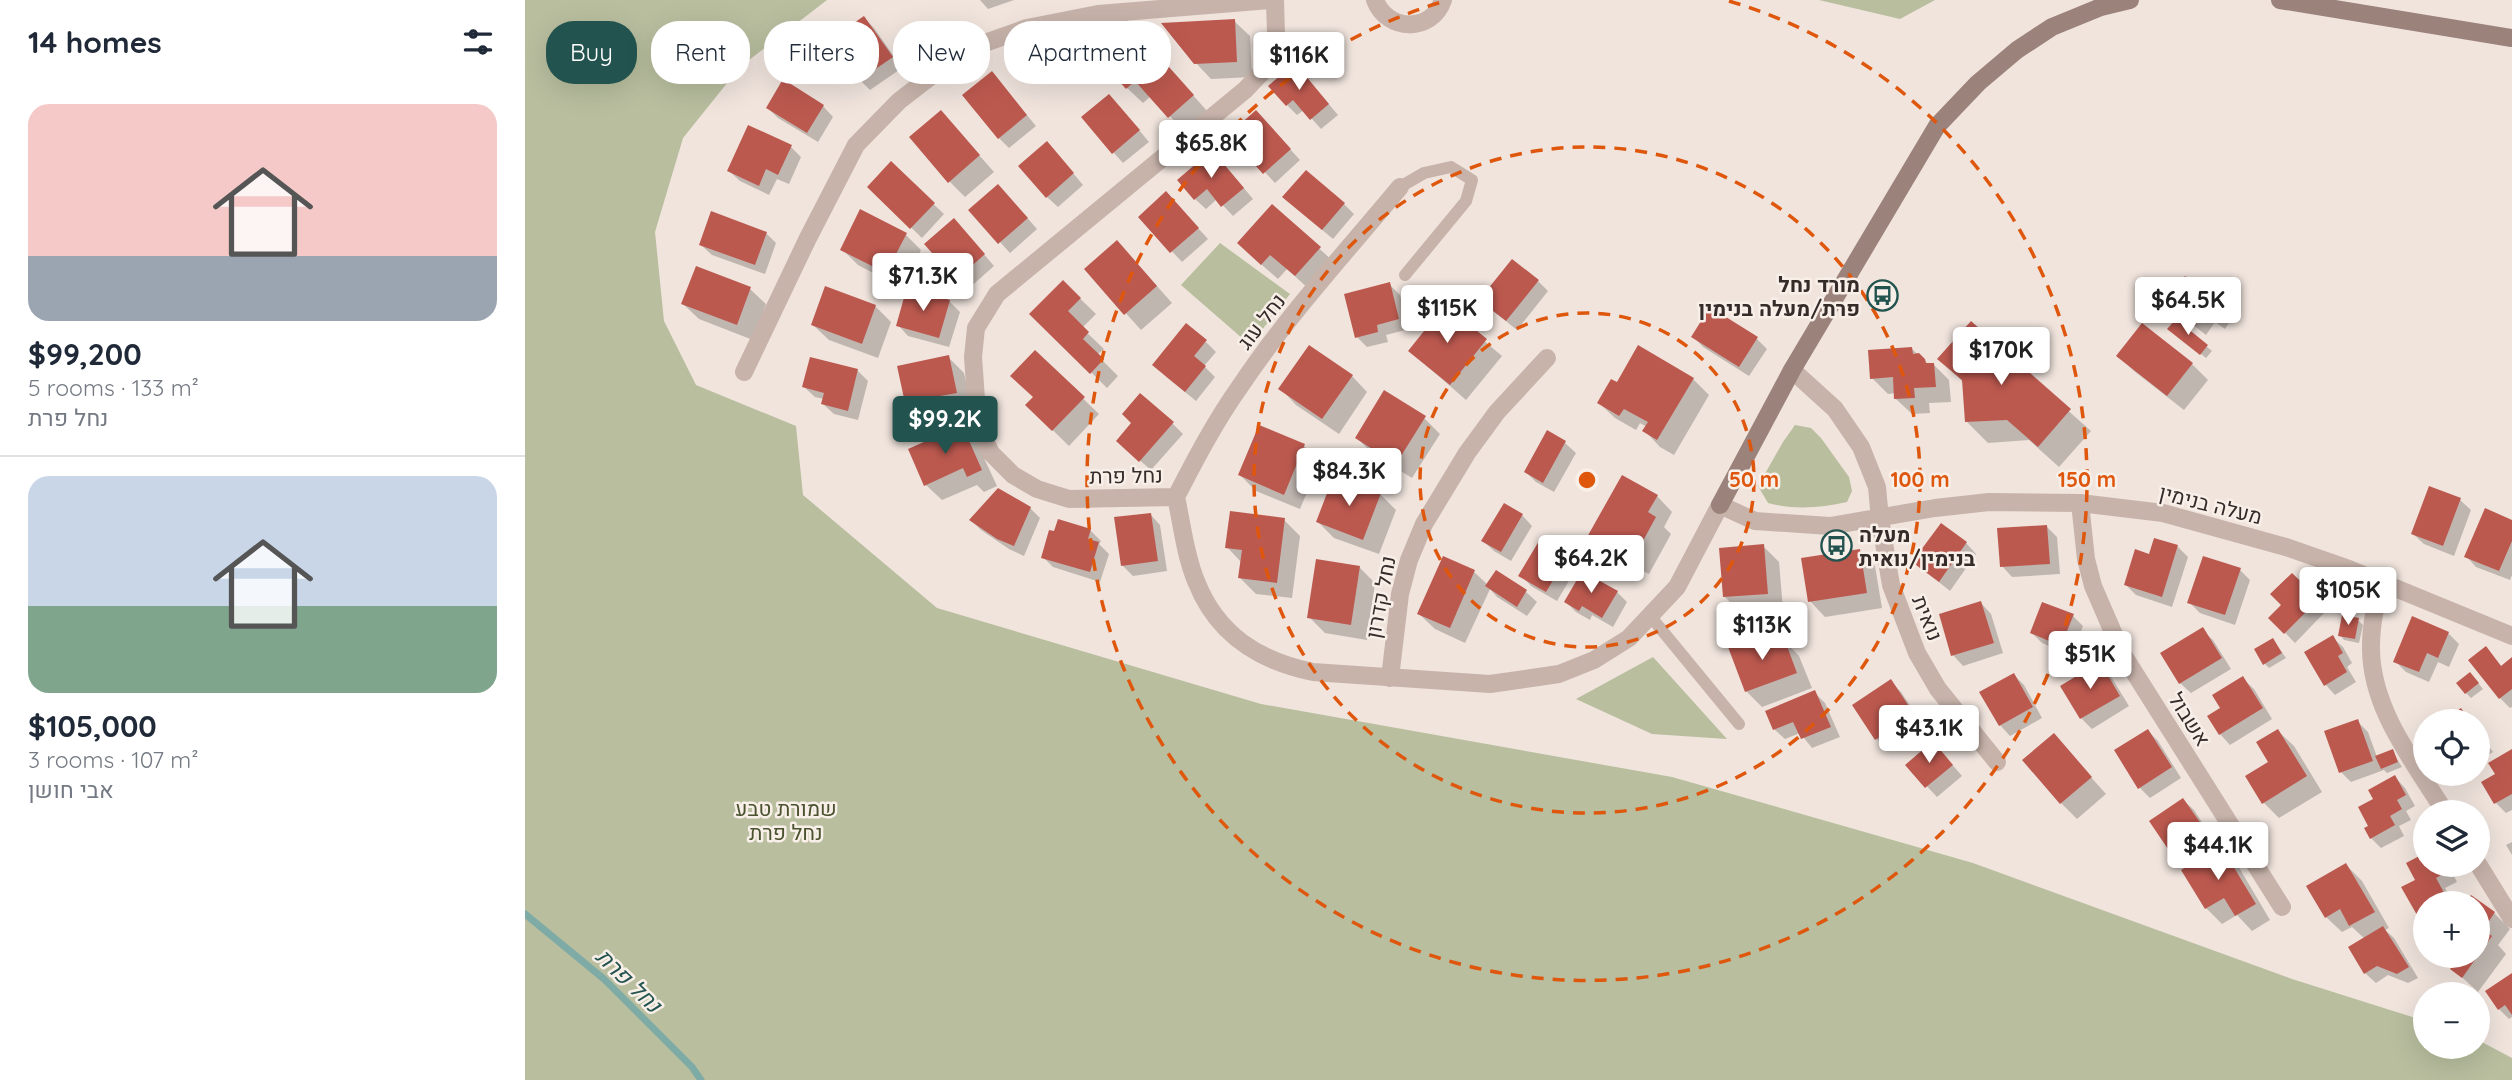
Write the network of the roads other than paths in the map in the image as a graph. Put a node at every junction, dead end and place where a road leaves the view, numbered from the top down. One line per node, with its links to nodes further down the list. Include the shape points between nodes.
1 (1272, 0): 11 (street, נחל פרת, via 1098,14 1027,28 965,50 899,101 856,145); 12 (street, נחל פרת, via 1276,34 1265,69 1219,114 997,294 976,328 973,357 978,427 991,453 1013,475 1069,499)
2 (1375, 0): 3 (street, via 1391,20 1413,25 1433,16)
3 (1443, 0)
4 (2130, 0): 10 (street, via 2043,33 1978,83 1937,126)
5 (2280, 0): 6 (street)
6 (2512, 37)
7 (1400, 187): 8 (lane, via 1424,173 1451,167 1472,180 1466,201); 12 (street, נחל עוג, via 1242,382 1208,435)
8 (1405, 275)
9 (1547, 358): 19 (street, נחל קדרון, via 1497,412 1424,524 1400,594)
10 (1792, 370): 14 (street); 15 (street, נואית, via 1835,409 1861,447 1877,487)
11 (744, 372)
12 (1177, 497): 19 (street, נחל פרת, via 1196,581 1212,611 1234,637 1286,667)
13 (2080, 503): 15 (street, מעלה בנימין, via 1989,502); 16 (street, מעלה בנימין, via 2163,513 2286,547); 24 (street, אשבול, via 2086,559 2106,621)
14 (1720, 505): 15 (street, מעלה בנימין, via 1755,521 1788,524 1830,526); 17 (street, נחל פרת, via 1677,587)
15 (1880, 519): 21 (street, נואית, via 1891,585 1917,653 1938,689)
16 (2381, 582): 18 (street, מעלה בנימין); 22 (street, via 2370,647 2375,680 2385,712)
17 (1651, 617): 19 (street, נחל פרת, via 1618,646 1559,674 1490,684); 20 (lane)
18 (2512, 636)
19 (1390, 678)
20 (1739, 724)
21 (1997, 762)
22 (2438, 800)
23 (2486, 877): 25 (street)
24 (2281, 907)
25 (2512, 919)

